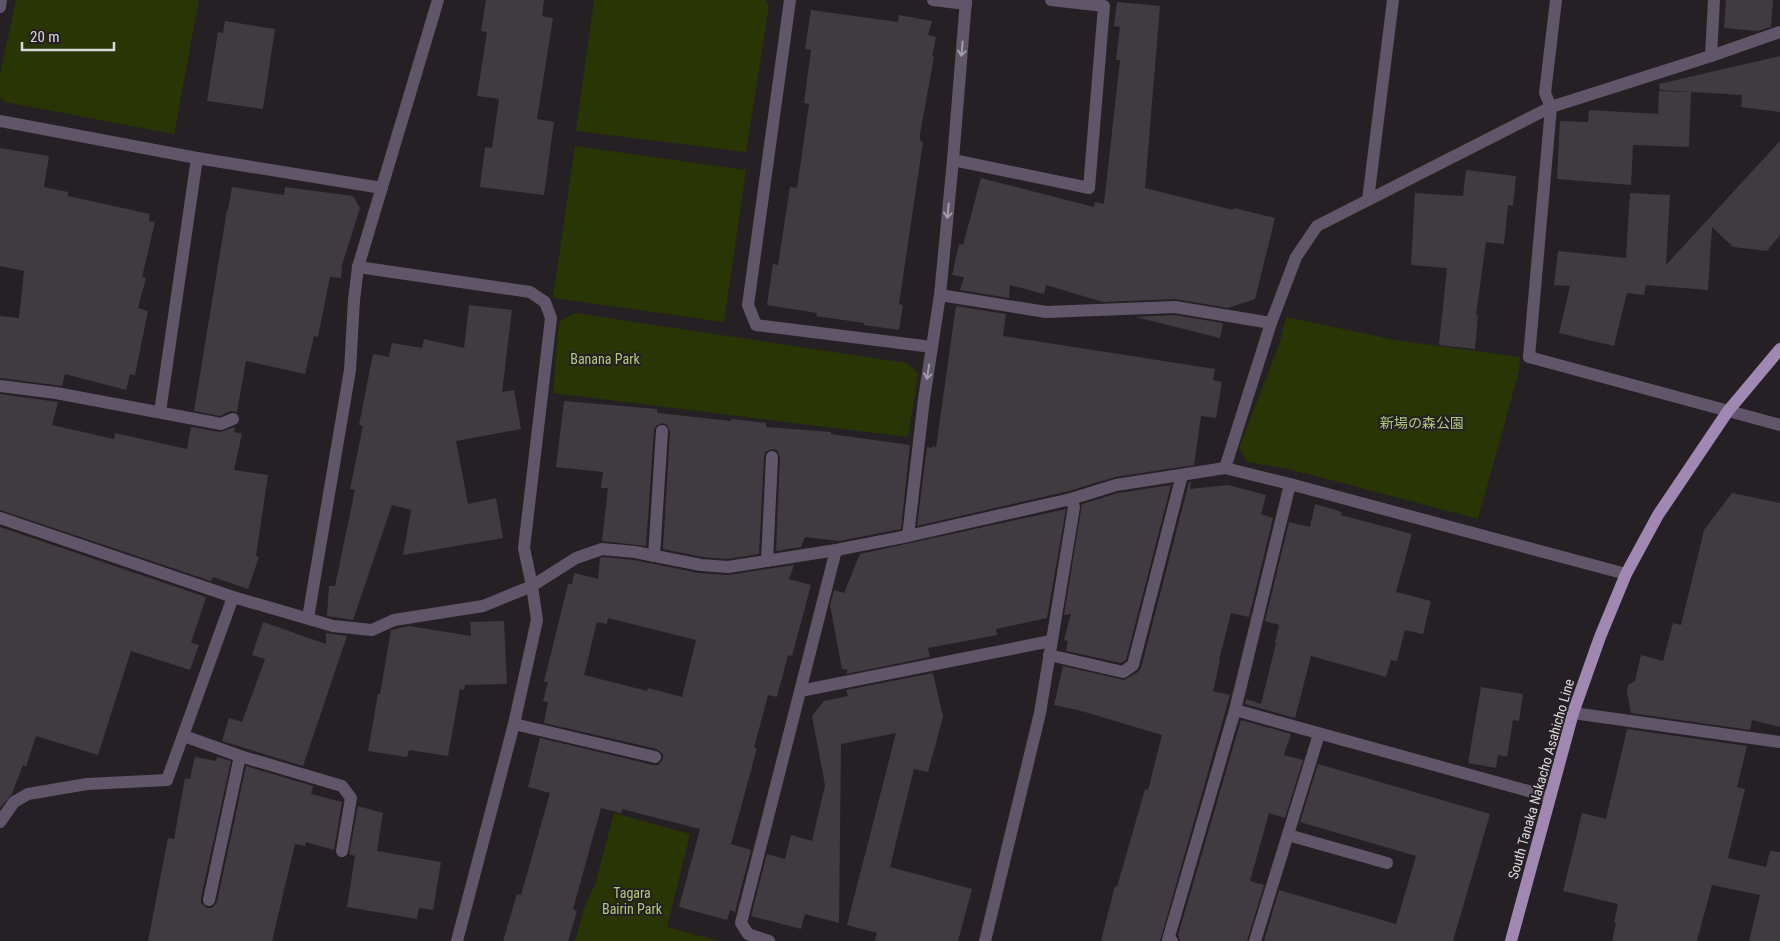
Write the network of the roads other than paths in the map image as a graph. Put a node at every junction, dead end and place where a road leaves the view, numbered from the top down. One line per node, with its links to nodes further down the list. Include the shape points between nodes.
1 (1, 0): 10 (street)
2 (438, 0): 17 (street)
3 (790, 0): 22 (street, via 748,305 756,325)
4 (933, 0): 9 (street)
5 (1051, 0): 16 (street, via 1104,6 1089,188)
6 (1393, 0): 18 (street)
7 (1556, 0): 13 (street, via 1545,93)
8 (1714, 0): 12 (street)
9 (966, 2): 16 (street, one-way to 16)
10 (0, 6)
11 (1780, 32): 12 (street)
12 (1711, 56): 13 (street)
13 (1552, 107): 18 (street); 25 (street, via 1529,357)
14 (0, 120): 15 (street)
15 (197, 158): 17 (street); 26 (street)
16 (953, 160): 20 (street, one-way to 20)
17 (382, 188): 19 (street)
18 (1368, 200): 21 (street, via 1317,226 1296,257)
19 (358, 267): 41 (street, via 530,292 545,302 551,318 524,548); 43 (street, via 350,370)
20 (940, 295): 21 (street, via 1046,312 1175,307); 22 (street)
21 (1271, 323): 31 (street)
22 (932, 347): 36 (street, one-way to 36)
23 (1780, 349): 25 (main road, South Tanaka Nakacho Asahicho Line)
24 (0, 386): 26 (street)
25 (1728, 411): 28 (street); 40 (main road, South Tanaka Nakacho Asahicho Line, via 1658,515)
26 (160, 412): 27 (street, via 221,424)
27 (233, 419)
28 (1780, 425)
29 (662, 431): 38 (street)
30 (772, 456): 39 (street)
31 (1225, 468): 32 (street); 33 (street)
32 (1182, 474): 34 (street, via 1116,485); 45 (street, via 1133,665 1123,672)
33 (1290, 484): 40 (street); 47 (street)
34 (1071, 499): 36 (street); 44 (street, via 1074,506)
35 (0, 518): 42 (street)
36 (908, 536): 37 (street)
37 (836, 550): 39 (street); 46 (street)
38 (654, 556): 39 (street, via 728,567); 41 (street, via 602,549 576,558)
39 (767, 561)
40 (1626, 574): 48 (main road, South Tanaka Nakacho Asahicho Line)
41 (532, 586): 43 (street, via 483,606 394,620 372,630 333,626); 49 (street, via 537,620)
42 (234, 597): 43 (street); 51 (street)
43 (308, 618)
44 (1051, 641): 45 (street); 46 (street)
45 (1050, 655): 63 (street, via 1040,713)
46 (800, 690): 62 (street, via 741,923 748,934)
47 (1235, 710): 50 (street); 64 (street, via 1168,940)
48 (1573, 713): 52 (street); 55 (main road, South Tanaka Nakacho Asahicho Line)
49 (514, 724): 54 (street); 61 (street)
50 (1319, 734): 55 (street); 57 (street)
51 (184, 736): 53 (street); 56 (street, via 167,780 87,784 28,794 14,802)
52 (1780, 742)
53 (240, 756): 58 (street, via 342,786 351,798); 60 (street)
54 (655, 757)
55 (1550, 797): 66 (main road, South Tanaka Nakacho Asahicho Line)
56 (0, 822)
57 (1288, 835): 59 (street); 65 (street)
58 (342, 851)
59 (1387, 863)
60 (210, 900)
61 (457, 941)
62 (769, 941)
63 (985, 941)
64 (1172, 941)
65 (1255, 941)
66 (1512, 941)

